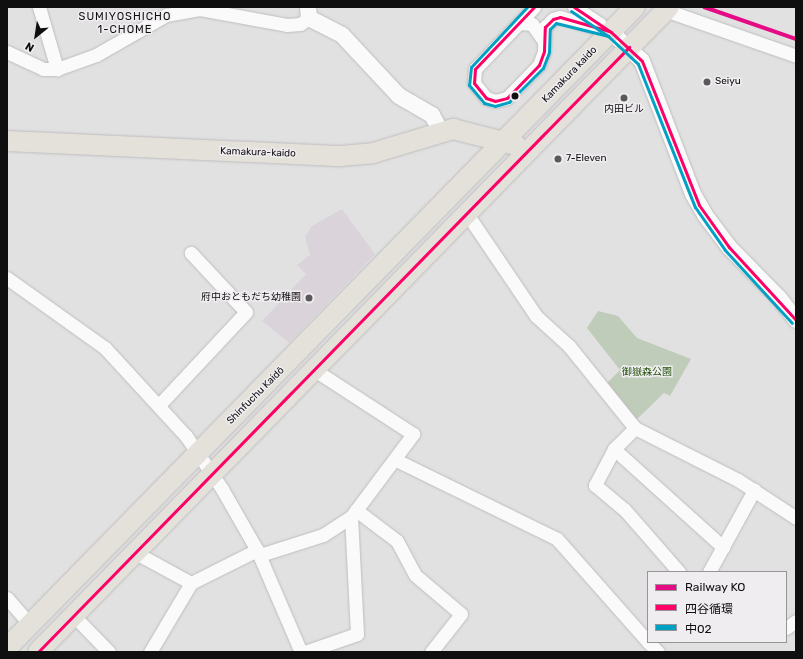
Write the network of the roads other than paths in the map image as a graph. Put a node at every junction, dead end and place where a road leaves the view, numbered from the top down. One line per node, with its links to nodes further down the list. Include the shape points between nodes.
1 (39, 7): 13 (street)
2 (534, 7): 7 (street)
3 (574, 7): 8 (street)
4 (635, 7): 8 (main road, Kamakura kaido)
5 (667, 9): 10 (main road); 12 (street)
6 (308, 13): 13 (street, via 300,24 200,9 166,15 96,55); 14 (street, via 342,35 399,96 432,115)
7 (519, 23): 9 (street, via 532,24); 9 (street, via 474,69 474,83 486,98 495,101 506,98 539,65 544,51)
8 (611, 32): 9 (street, via 560,17 553,19 545,27); 10 (street); 16 (main road, Kamakura kaido)
9 (544, 40)
10 (629, 47): 17 (main road); 21 (street, via 642,61 702,210 729,247 779,298)
11 (7, 52): 13 (street, via 43,69)
12 (796, 56)
13 (57, 69)
14 (441, 132): 15 (main road, Kamakura-kaido, via 372,153 341,156); 16 (main road, Kamakura-kaido, via 462,130)
15 (7, 141)
16 (504, 142): 17 (main road, Kamakura-kaido); 26 (main road, Shinfuchu Kaidō)
17 (534, 146): 18 (main road)
18 (467, 214): 22 (main road); 24 (street, via 536,316 569,346)
19 (191, 253): 23 (street, via 246,312)
20 (7, 278): 23 (street, via 105,348)
21 (796, 320)
22 (316, 371): 27 (street, via 412,434); 28 (main road)
23 (159, 405): 26 (street)
24 (635, 428): 25 (street); 29 (street)
25 (614, 449): 32 (street); 35 (street, via 595,485 624,509)
26 (199, 453): 28 (street); 41 (main road, Shinfuchu Kaidō)
27 (396, 460): 30 (street); 43 (street, via 557,539)
28 (213, 476): 33 (street); 34 (main road)
29 (754, 490): 31 (street); 32 (street)
30 (353, 513): 33 (street, via 323,535); 50 (street, via 357,634); 51 (street, via 397,541 415,575 461,614)
31 (796, 518)
32 (723, 547): 36 (street)
33 (259, 552): 37 (street); 49 (street)
34 (136, 553): 37 (street); 39 (main road)
35 (678, 571)
36 (710, 571)
37 (192, 583): 48 (street)
38 (7, 598): 41 (street)
39 (74, 616): 46 (main road); 47 (street)
40 (796, 621): 42 (street)
41 (30, 624): 45 (main road, Shinfuchu Kaidō)
42 (787, 627)
43 (647, 641)
44 (649, 643): 52 (street)
45 (7, 648)
46 (38, 652)
47 (109, 652)
48 (150, 652)
49 (300, 652)
50 (305, 652)
51 (431, 652)
52 (658, 652)

